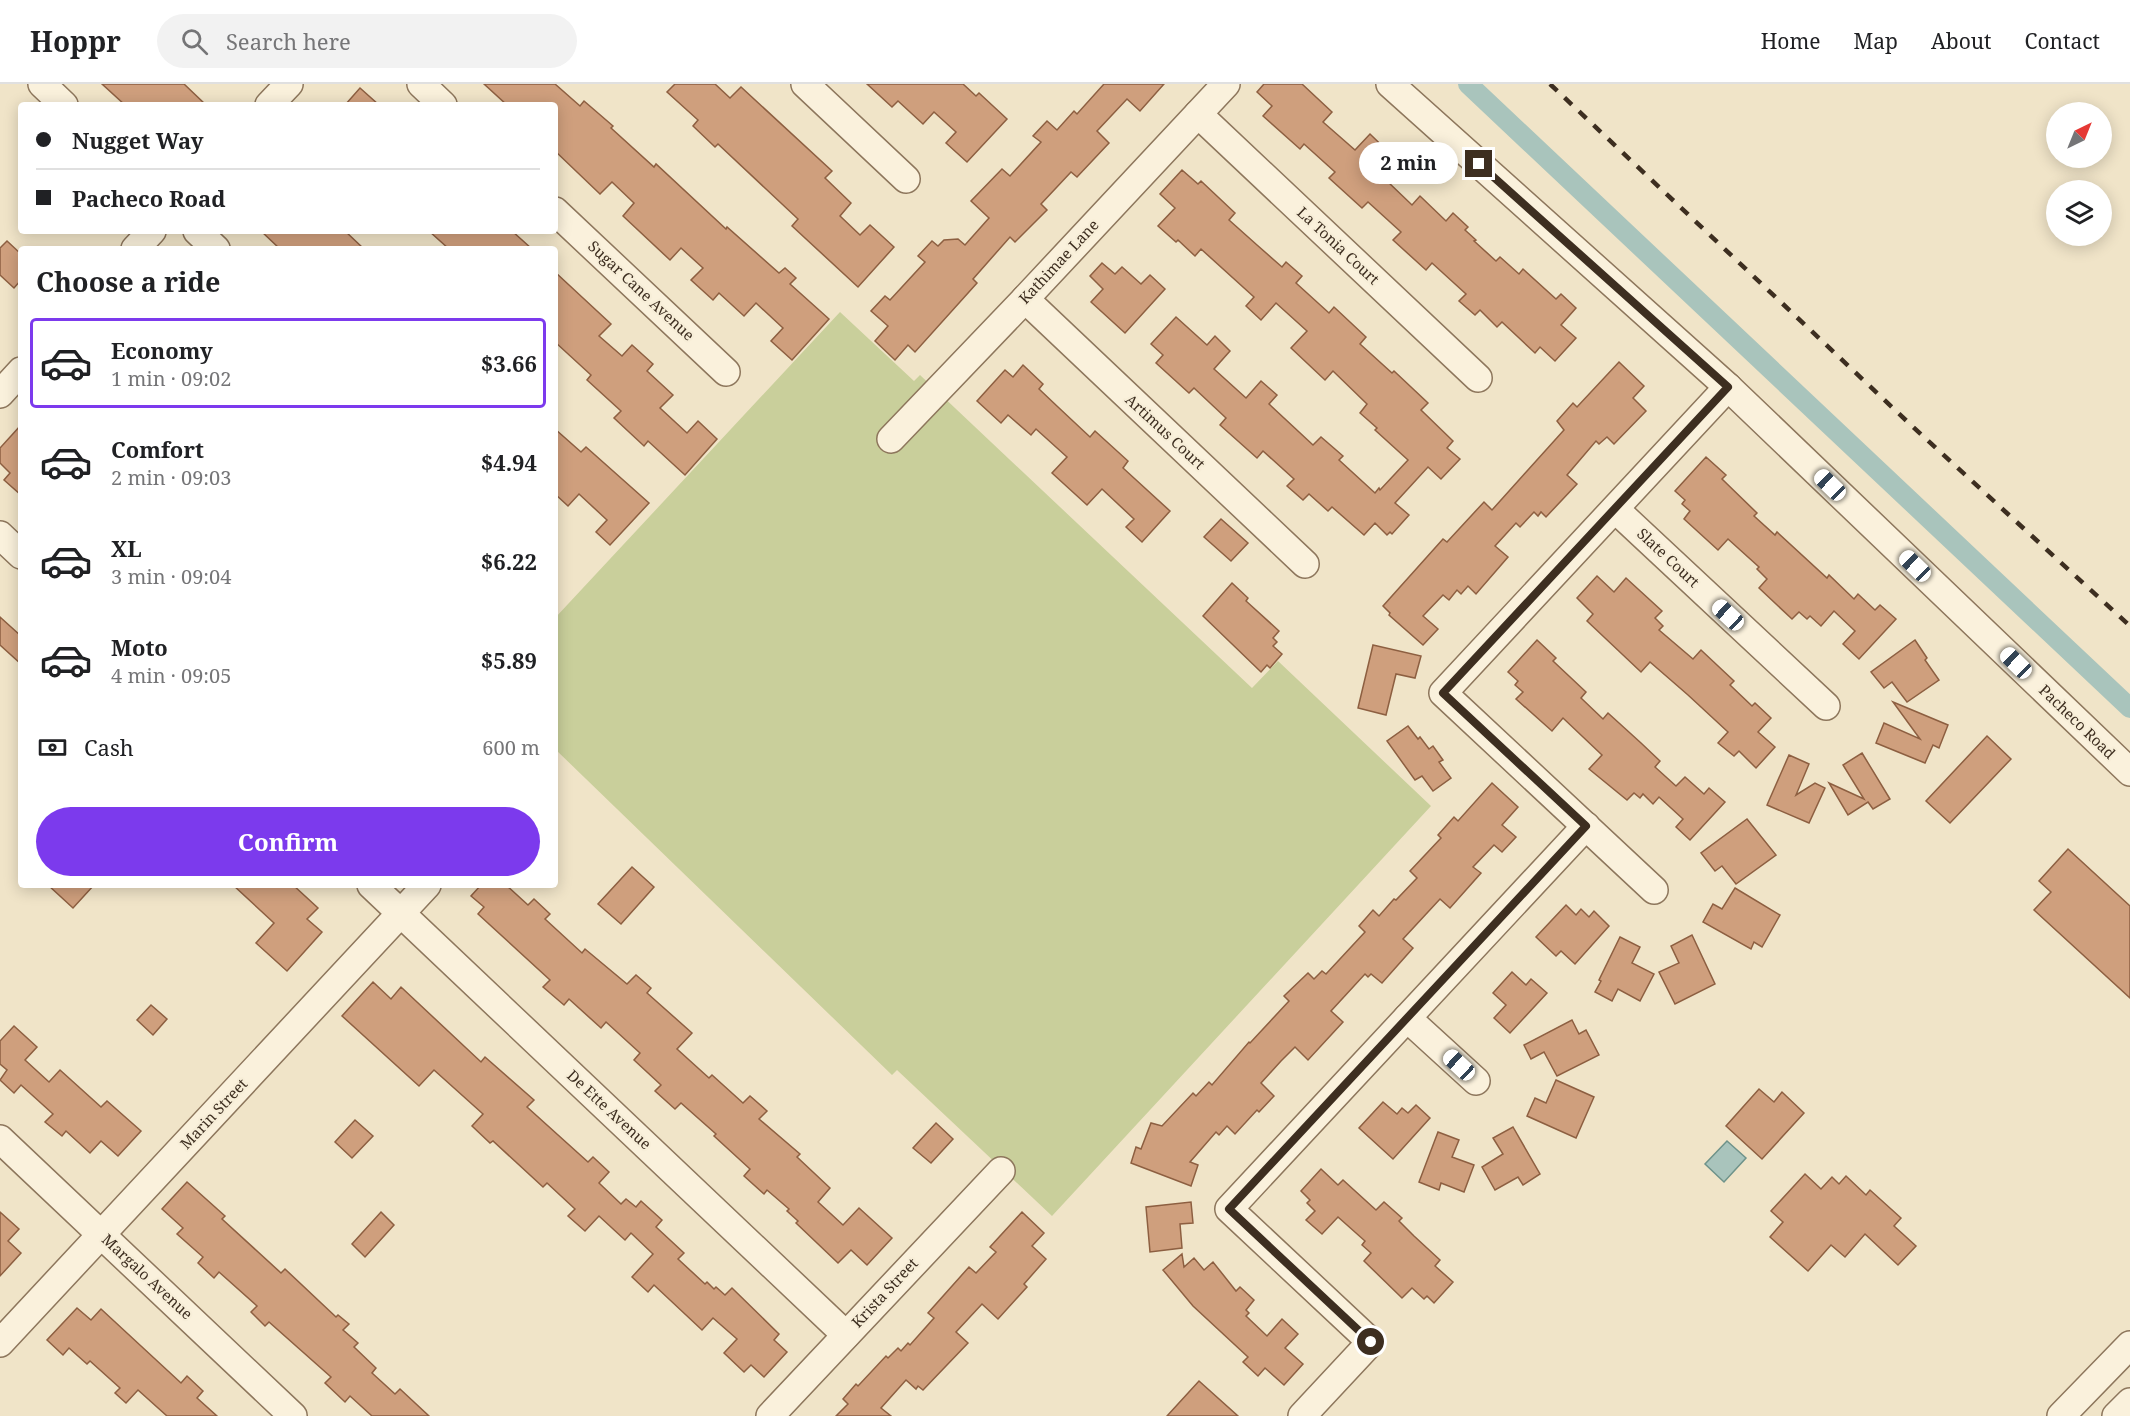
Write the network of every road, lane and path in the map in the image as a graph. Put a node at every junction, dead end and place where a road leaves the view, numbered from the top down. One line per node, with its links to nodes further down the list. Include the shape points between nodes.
1 (42, 84): 7 (street)
2 (289, 84): 8 (street)
3 (421, 84): 9 (street)
4 (805, 84): 11 (street)
5 (1226, 84): 10 (street, Kathimae Lane)
6 (1390, 84): 21 (street, Pacheco Road)
7 (61, 102)
8 (272, 102)
9 (440, 102)
10 (1198, 114): 17 (street, Kathimae Lane); 20 (street, La Tonia Court)
11 (906, 179)
12 (558, 214): 18 (street, Sugar Cane Avenue)
13 (149, 234): 15 (street)
14 (200, 234): 16 (street)
15 (138, 246)
16 (213, 246)
17 (1025, 299): 23 (street, Kathimae Lane); 27 (street, Artimus Court)
18 (726, 372)
19 (18, 374): 22 (street)
20 (1478, 378)
21 (1728, 387): 24 (street); 29 (street, Pacheco Road)
22 (0, 394)
23 (891, 439)
24 (1615, 509): 28 (street, Slate Court); 30 (street, via 1443,693)
25 (0, 535): 26 (street)
26 (18, 552)
27 (1305, 564)
28 (1826, 706)
29 (2130, 772)
30 (1586, 826): 33 (street); 35 (street)
31 (374, 888): 34 (street, De Ette Avenue)
32 (424, 888): 34 (street, Marin Street)
33 (1654, 890)
34 (401, 913): 39 (street, Marin Street); 40 (street, De Ette Avenue)
35 (1407, 1017): 36 (street); 46 (street, via 1229,1209 1371,1342)
36 (1476, 1081)
37 (0, 1139): 39 (street, Margalo Avenue)
38 (1001, 1171): 40 (street, Krista Street)
39 (101, 1234): 41 (street, Marin Street); 44 (street, Margalo Avenue)
40 (846, 1335): 45 (street, Krista Street)
41 (0, 1343)
42 (2130, 1345): 47 (street)
43 (2130, 1402): 48 (street)
44 (293, 1416)
45 (770, 1416)
46 (1302, 1416)
47 (2061, 1416)
48 (2116, 1416)

